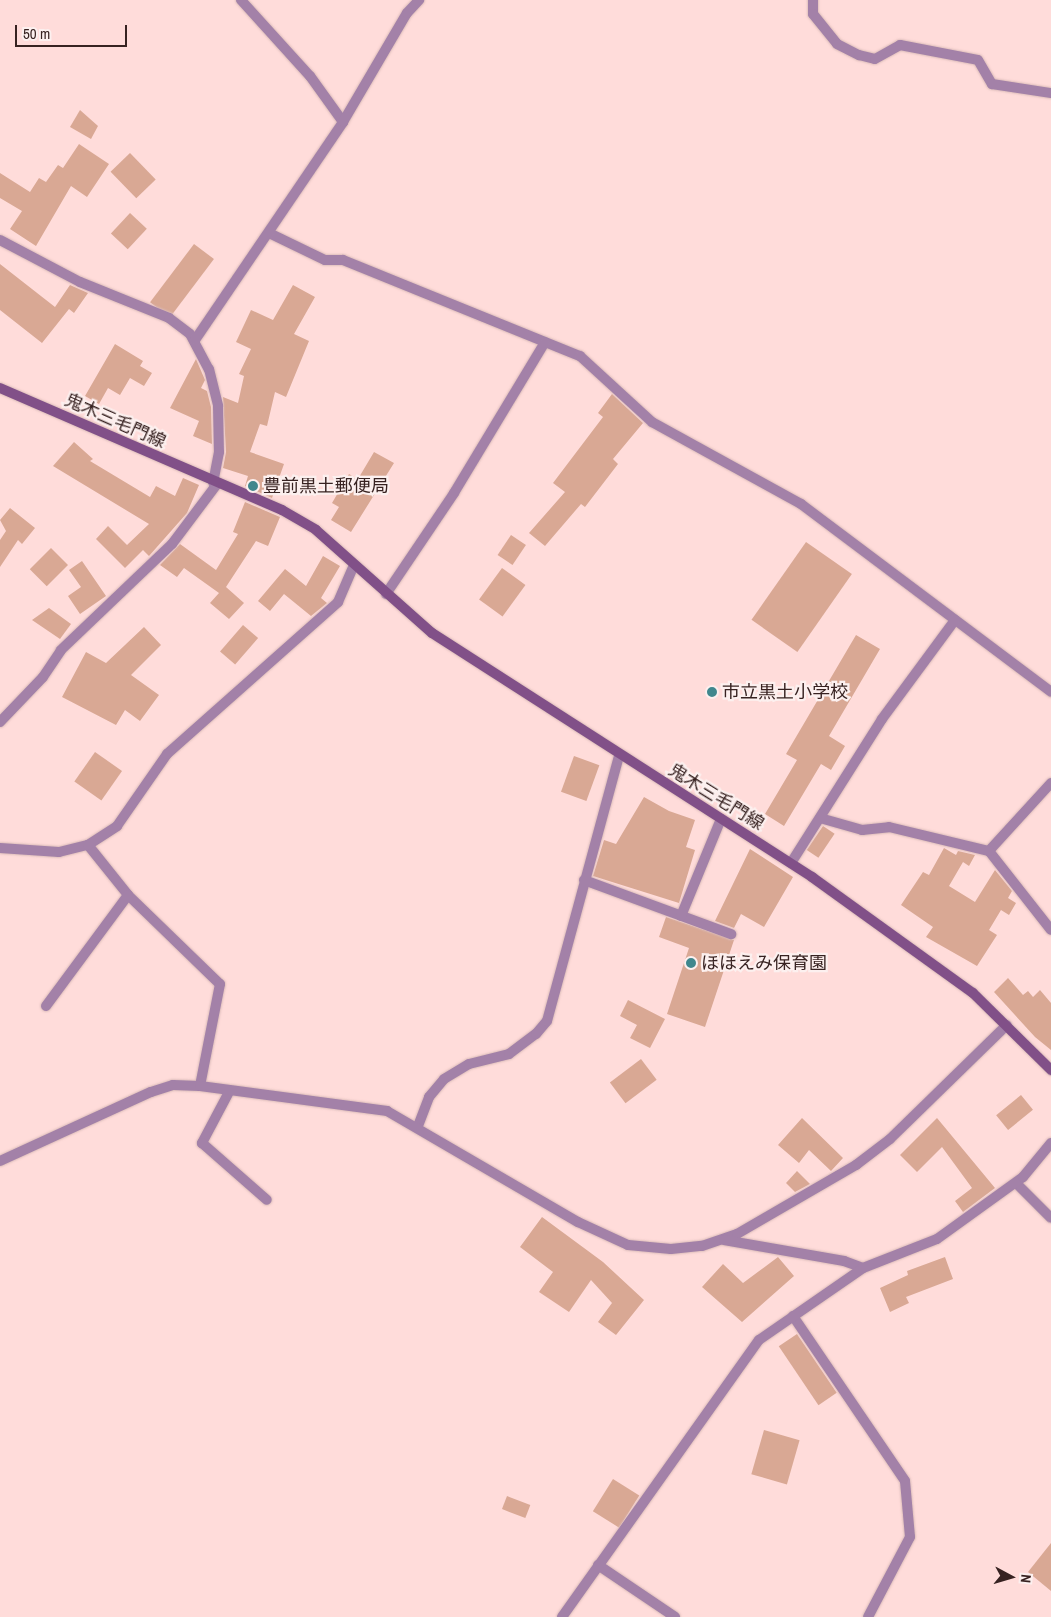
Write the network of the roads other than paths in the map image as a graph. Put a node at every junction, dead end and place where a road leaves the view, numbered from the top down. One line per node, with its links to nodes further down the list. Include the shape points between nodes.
1 (241, 0): 5 (street, via 310,76)
2 (419, 0): 5 (street, via 406,13)
3 (813, 0): 4 (street, via 814,14 837,44 859,55 875,59 900,45 978,60 992,84)
4 (1051, 93)
5 (343, 122): 6 (street)
6 (268, 233): 8 (street); 9 (street, via 325,260 343,260)
7 (0, 240): 8 (street, via 80,282 169,318)
8 (195, 340): 11 (street, via 209,369 218,406 219,452)
9 (545, 342): 13 (street, via 454,493); 14 (street, via 580,356 652,422 801,504)
10 (0, 388): 11 (main road, 鬼木三毛門線)
11 (215, 483): 12 (main road, 鬼木三毛門線, via 282,510 316,530); 16 (street, via 172,544 61,650 43,677)
12 (354, 565): 13 (main road, 鬼木三毛門線); 21 (street, via 338,602 167,754 117,826)
13 (386, 594): 17 (main road, 鬼木三毛門線, via 432,633)
14 (955, 620): 15 (street); 19 (street, via 882,719)
15 (1051, 692)
16 (0, 722)
17 (619, 756): 20 (main road, 鬼木三毛門線); 25 (street)
18 (1051, 783): 23 (street)
19 (820, 818): 23 (street, via 862,830 889,826); 24 (street)
20 (721, 819): 24 (main road, 鬼木三毛門線); 27 (street)
21 (88, 845): 22 (street, via 58,852); 26 (street)
22 (0, 848)
23 (988, 851): 28 (street)
24 (791, 864): 31 (main road, 鬼木三毛門線, via 973,993)
25 (584, 880): 27 (street); 35 (street, via 550,1014 542,1029 509,1054 469,1064 444,1079 429,1097)
26 (128, 895): 30 (street); 33 (street, via 220,984)
27 (681, 916): 29 (street)
28 (1051, 930)
29 (731, 934)
30 (46, 1006)
31 (1007, 1025): 32 (main road, 鬼木三毛門線); 41 (street, via 890,1139 804,1197)
32 (1051, 1070)
33 (200, 1086): 34 (street); 37 (street, via 173,1085 151,1092)
34 (229, 1092): 35 (street, via 387,1111); 39 (street, via 202,1143)
35 (418, 1126): 41 (street, via 478,1166 578,1222 628,1245 671,1250)
36 (1051, 1143): 38 (street)
37 (0, 1161)
38 (1016, 1183): 40 (street); 42 (street, via 938,1239)
39 (268, 1200)
40 (1051, 1218)
41 (724, 1240): 42 (street, via 844,1261)
42 (863, 1268): 43 (street)
43 (794, 1316): 44 (street, via 759,1340); 47 (street, via 905,1481 910,1537)
44 (598, 1564): 45 (street); 46 (street)
45 (562, 1617)
46 (675, 1617)
47 (868, 1617)

